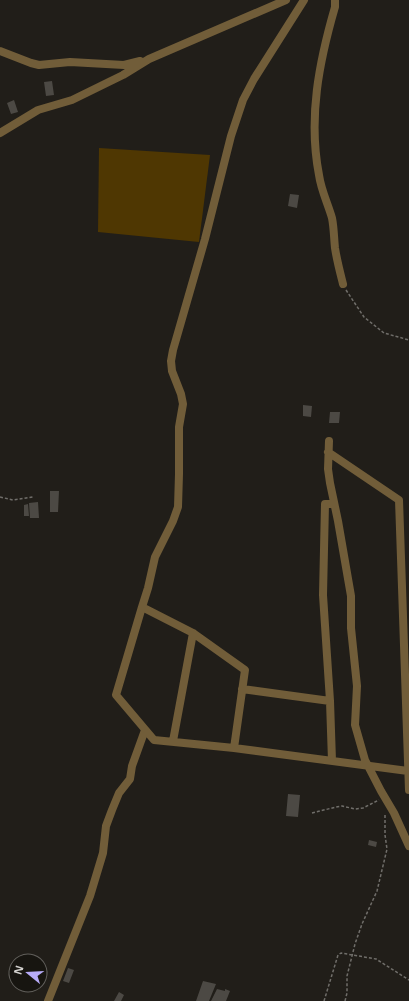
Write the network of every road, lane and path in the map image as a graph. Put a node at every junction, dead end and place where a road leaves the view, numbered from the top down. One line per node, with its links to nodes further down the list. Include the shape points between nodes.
1 (286, 0): 5 (street)
2 (304, 0): 14 (street, via 254,79 230,136 171,361 183,404 179,427 178,507 155,557)
3 (335, 0): 7 (street, via 322,58 314,121 319,177 332,219 337,262)
4 (0, 51): 5 (street, via 39,65 70,62 124,65)
5 (149, 59): 6 (street, via 72,100 38,110)
6 (0, 133)
7 (343, 284): 8 (path, via 364,317 384,333)
8 (409, 340)
9 (329, 441): 10 (street)
10 (328, 452): 13 (street); 16 (street, via 399,500)
11 (0, 497): 12 (path, via 13,500)
12 (33, 497)
13 (334, 504): 18 (street, via 325,504 324,523 323,595); 24 (street, via 351,596 351,628 357,686 355,724)
14 (142, 607): 15 (street); 20 (street, via 116,695)
15 (193, 633): 17 (street, via 245,670); 21 (street)
16 (406, 648): 19 (street)
17 (242, 689): 18 (street); 22 (street)
18 (330, 701): 23 (street)
19 (408, 707): 25 (street)
20 (145, 730): 21 (street, via 154,740); 33 (street, via 130,779 119,793 106,826 103,852 90,896)
21 (173, 741): 22 (street)
22 (234, 748): 23 (street)
23 (332, 761): 24 (street)
24 (368, 766): 25 (street); 27 (street)
25 (408, 771): 26 (street)
26 (409, 790)
27 (386, 798): 29 (path, via 355,810 342,806); 30 (street)
28 (385, 811): 31 (path, via 387,849 376,891)
29 (312, 813)
30 (409, 846)
31 (353, 954): 32 (path, via 376,959); 34 (path, via 338,955); 35 (path)
32 (409, 980)
33 (48, 1001)
34 (324, 1001)
35 (344, 1001)

